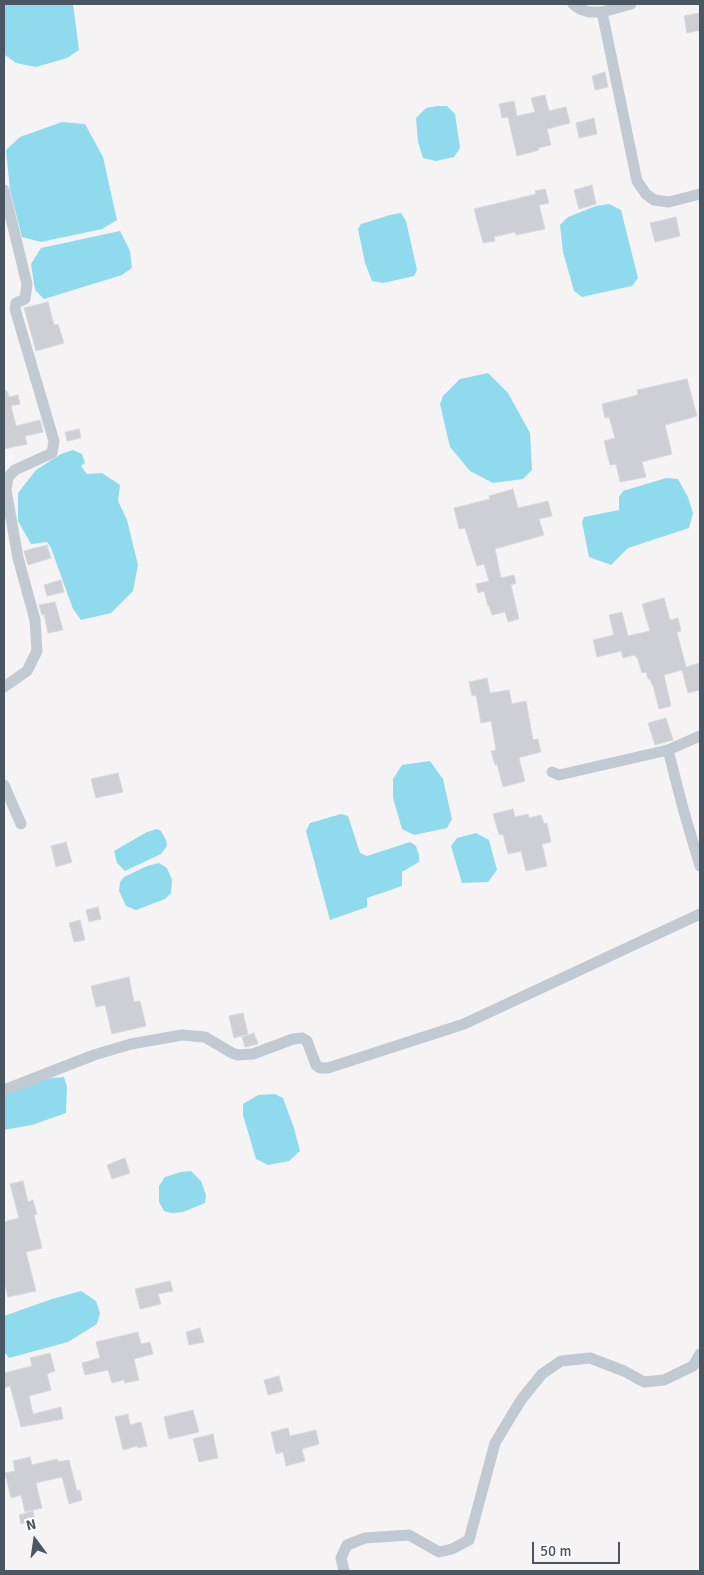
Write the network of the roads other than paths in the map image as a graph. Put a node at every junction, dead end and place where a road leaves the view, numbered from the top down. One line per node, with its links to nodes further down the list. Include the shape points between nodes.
1 (573, 4): 3 (street, via 590,12)
2 (631, 4): 3 (street)
3 (602, 12): 5 (street, via 637,181 654,200 670,202)
4 (4, 190): 6 (street, via 27,284 24,298 16,303 15,309 54,441 52,453 14,470 8,477 6,490 18,558 35,620 37,651 27,671)
5 (700, 194)
6 (4, 687)
7 (700, 736): 8 (street)
8 (668, 750): 9 (street, via 559,775); 12 (street)
9 (552, 772)
10 (4, 785): 11 (street)
11 (21, 824)
12 (700, 866)
13 (700, 914): 14 (street, via 464,1024 328,1068 316,1065 307,1041 302,1038 253,1054 238,1055 205,1037 182,1035 131,1044 94,1055)
14 (4, 1090)
15 (700, 1354): 16 (street, via 693,1366 664,1380 644,1382 590,1358 561,1361 542,1374 521,1400 495,1443 469,1540 439,1552 409,1535 365,1538 347,1545 341,1558)
16 (344, 1571)

